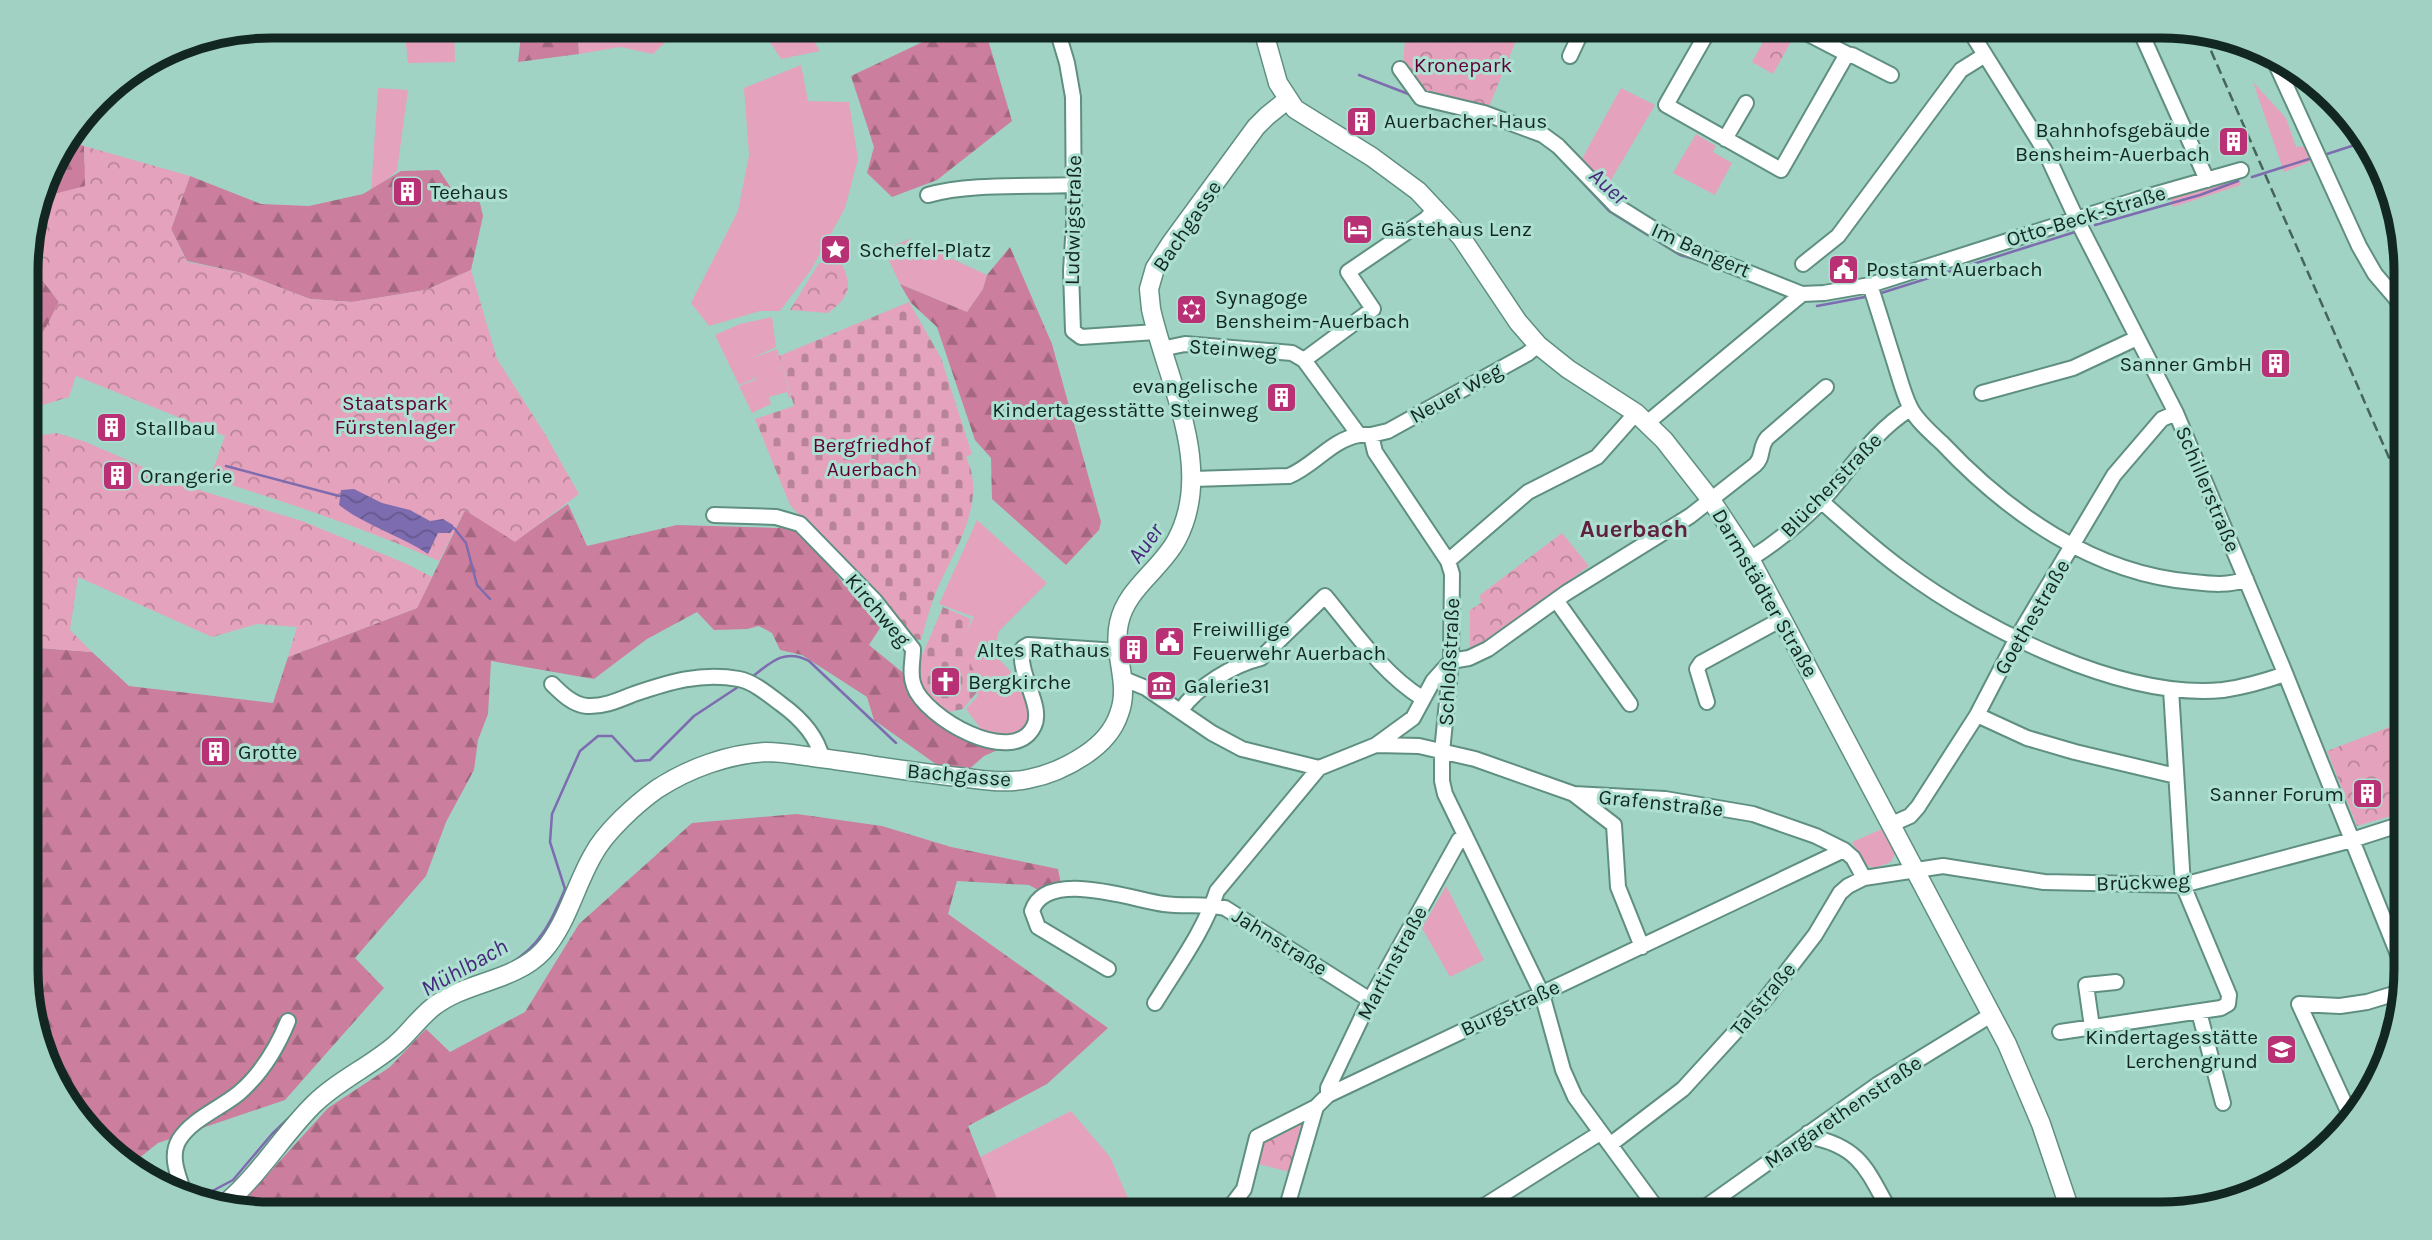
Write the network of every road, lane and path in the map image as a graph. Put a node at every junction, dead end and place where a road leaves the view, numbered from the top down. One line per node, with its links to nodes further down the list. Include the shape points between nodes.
1 (1060, 38): 19 (street, Ludwigstraße, via 1073,97)
2 (1265, 38): 14 (main road, Darmstädter Straße)
3 (1579, 38): 10 (street)
4 (1704, 38): 16 (street, via 1665,105)
5 (1817, 38): 8 (street)
6 (1974, 38): 9 (street, Schillerstraße)
7 (2143, 38): 18 (street)
8 (1847, 54): 13 (street); 16 (street, via 1781,170)
9 (1985, 55): 22 (street, Schillerstraße, via 2045,152); 23 (street, via 1961,70 1838,236)
10 (1570, 57)
11 (1399, 69): 25 (street, Im Bangert, via 1422,98 1484,113 1543,135 1615,205 1679,245)
12 (2279, 71): 26 (street, via 2365,258)
13 (1891, 75)
14 (1287, 100): 21 (main road, Darmstädter Straße, via 1316,124 1398,174); 28 (main road, Bachgasse, via 1256,127 1155,268 1149,289)
15 (1746, 103): 16 (street)
16 (1724, 139)
17 (2241, 170): 18 (street, Otto-Beck-Straße)
18 (2207, 180): 22 (street, Otto-Beck-Straße)
19 (1073, 185): 20 (street); 28 (street, Ludwigstraße, via 1070,271 1074,334)
20 (928, 195)
21 (1436, 208): 29 (main road, Darmstädter Straße); 30 (street, via 1348,272 1373,309)
22 (2077, 220): 24 (street, Otto-Beck-Straße); 27 (street, Schillerstraße)
23 (1802, 264)
24 (1870, 285): 25 (street, Otto-Beck-Straße); 33 (street)
25 (1802, 294): 35 (street)
26 (2394, 295)
27 (2137, 338): 32 (street, via 2073,368); 34 (street, Schillerstraße)
28 (1159, 341): 30 (street, Steinweg, via 1292,353); 37 (main road, Bachgasse)
29 (1538, 345): 35 (main road, Darmstädter Straße); 36 (street, Neuer Weg, via 1388,431)
30 (1304, 360): 36 (street, Schloßstraße)
31 (1826, 387): 38 (street, via 1767,438 1755,465)
32 (1982, 393)
33 (1910, 409): 39 (street, Blücherstraße, via 1880,432); 41 (street, via 1989,490)
34 (2176, 412): 41 (street, Goethestraße, via 2162,419 2114,475); 44 (street, Schillerstraße)
35 (1642, 418): 38 (main road, Darmstädter Straße); 43 (street, via 1597,457 1528,492)
36 (1365, 435): 37 (street, Neuer Weg, via 1335,443 1289,476); 43 (street, Schloßstraße)
37 (1193, 479): 48 (main road, Bachgasse, via 1187,514 1170,552 1124,608)
38 (1711, 500): 42 (main road, Darmstädter Straße); 45 (street)
39 (1821, 501): 42 (street, Blücherstraße, via 1787,535); 47 (street, via 1904,571)
40 (714, 515): 48 (street, Kirchweg, via 776,517 800,524 914,649 910,672 914,687 931,711 983,740 1020,738 1035,723 1023,648)
41 (2073, 546): 44 (street, via 2124,570 2171,581 2236,583); 47 (street, Goethestraße)
42 (1750, 559): 46 (main road, Darmstädter Straße)
43 (1448, 561): 49 (street, Schloßstraße, via 1454,588)
44 (2246, 579): 50 (street, Schillerstraße)
45 (1556, 600): 49 (street, via 1488,649); 56 (street)
46 (1782, 619): 55 (street, via 1700,663 1697,668); 65 (main road, Darmstädter Straße)
47 (2017, 638): 53 (street, via 2086,668); 58 (street, Goethestraße)
48 (1118, 651): 51 (main road, Bachgasse)
49 (1451, 661): 54 (street); 60 (street, Schloßstraße)
50 (2286, 674): 53 (street, via 2223,690); 68 (street, Schillerstraße)
51 (1124, 679): 57 (street); 61 (main road, Bachgasse, via 1120,712 1106,738 1075,762 1029,779 991,781)
52 (552, 684): 61 (street, via 566,698 585,706 605,705 685,678 746,681 793,715 816,739)
53 (2171, 688): 63 (street)
54 (1422, 698): 57 (street, via 1385,668 1325,596 1261,658 1213,682); 59 (street, via 1413,718)
55 (1707, 702)
56 (1630, 704)
57 (1181, 710): 62 (street, via 1242,749)
58 (1977, 715): 63 (street, via 2027,738); 65 (street, Goethestraße, via 1918,807)
59 (1376, 745): 60 (street, Grafenstraße, via 1419,746); 62 (street)
60 (1442, 752): 64 (street, Grafenstraße); 67 (street, Schloßstraße, via 1445,794)
61 (822, 758): 94 (main road, Bachgasse, via 770,752 730,757 658,788 628,813 594,852 557,932 542,952 524,967 459,991 433,1007 393,1047 313,1105)
62 (1319, 768): 73 (street, via 1217,891)
63 (2176, 776): 72 (street)
64 (1574, 794): 69 (street, Grafenstraße, via 1665,799 1753,814); 75 (street, via 1614,825 1618,887)
65 (1892, 824): 70 (main road, Darmstädter Straße)
66 (2394, 827): 68 (street, Brückweg)
67 (1465, 835): 78 (street, Schloßstraße); 80 (street, Martinstraße, via 1458,840)
68 (2352, 840): 72 (street, Brückweg); 74 (street, Schillerstraße)
69 (1844, 850): 71 (street, Grafenstraße); 75 (street, Burgstraße)
70 (1916, 870): 71 (street, Talstraße); 72 (street, Brückweg, via 1953,866 2044,882); 83 (main road, Darmstädter Straße)
71 (1864, 878): 92 (street, Talstraße, via 1840,893 1768,997 1683,1089)
72 (2183, 885): 82 (street, via 2229,995 2225,1006)
73 (1213, 905): 76 (street, via 1166,904 1074,888 1040,898 1032,911 1038,926); 80 (street, Jahnstraße, via 1235,912); 81 (street, Jahnstraße)
74 (2394, 945)
75 (1642, 947): 78 (street, Burgstraße)
76 (1108, 969)
77 (2116, 982): 85 (street, via 2086,985)
78 (1542, 994): 87 (street, Burgstraße); 92 (street, Schloßstraße, via 1575,1097)
79 (2392, 994): 90 (street, via 2340,1006 2299,1004)
80 (1370, 1000): 87 (street, Martinstraße)
81 (1155, 1003)
82 (2199, 1012): 85 (street); 88 (street)
83 (1992, 1015): 91 (street, Margarethenstraße); 101 (main road, Darmstädter Straße, via 2041,1124)
84 (288, 1021): 93 (street, via 277,1047 246,1085 179,1140 175,1158)
85 (2092, 1027): 86 (street)
86 (2060, 1032)
87 (1328, 1095): 89 (street, Burgstraße)
88 (2222, 1102)
89 (1316, 1107): 95 (street, Burgstraße, via 1257,1137 1244,1189); 96 (street)
90 (2347, 1108)
91 (1808, 1133): 99 (street, Margarethenstraße); 100 (street, via 1848,1149)
92 (1606, 1138): 97 (street, Talstraße); 98 (street, Schloßstraße)
93 (182, 1184)
94 (231, 1198)
95 (1235, 1201)
96 (1288, 1201)
97 (1494, 1201)
98 (1652, 1201)
99 (1713, 1201)
100 (1884, 1201)
101 (2067, 1201)

